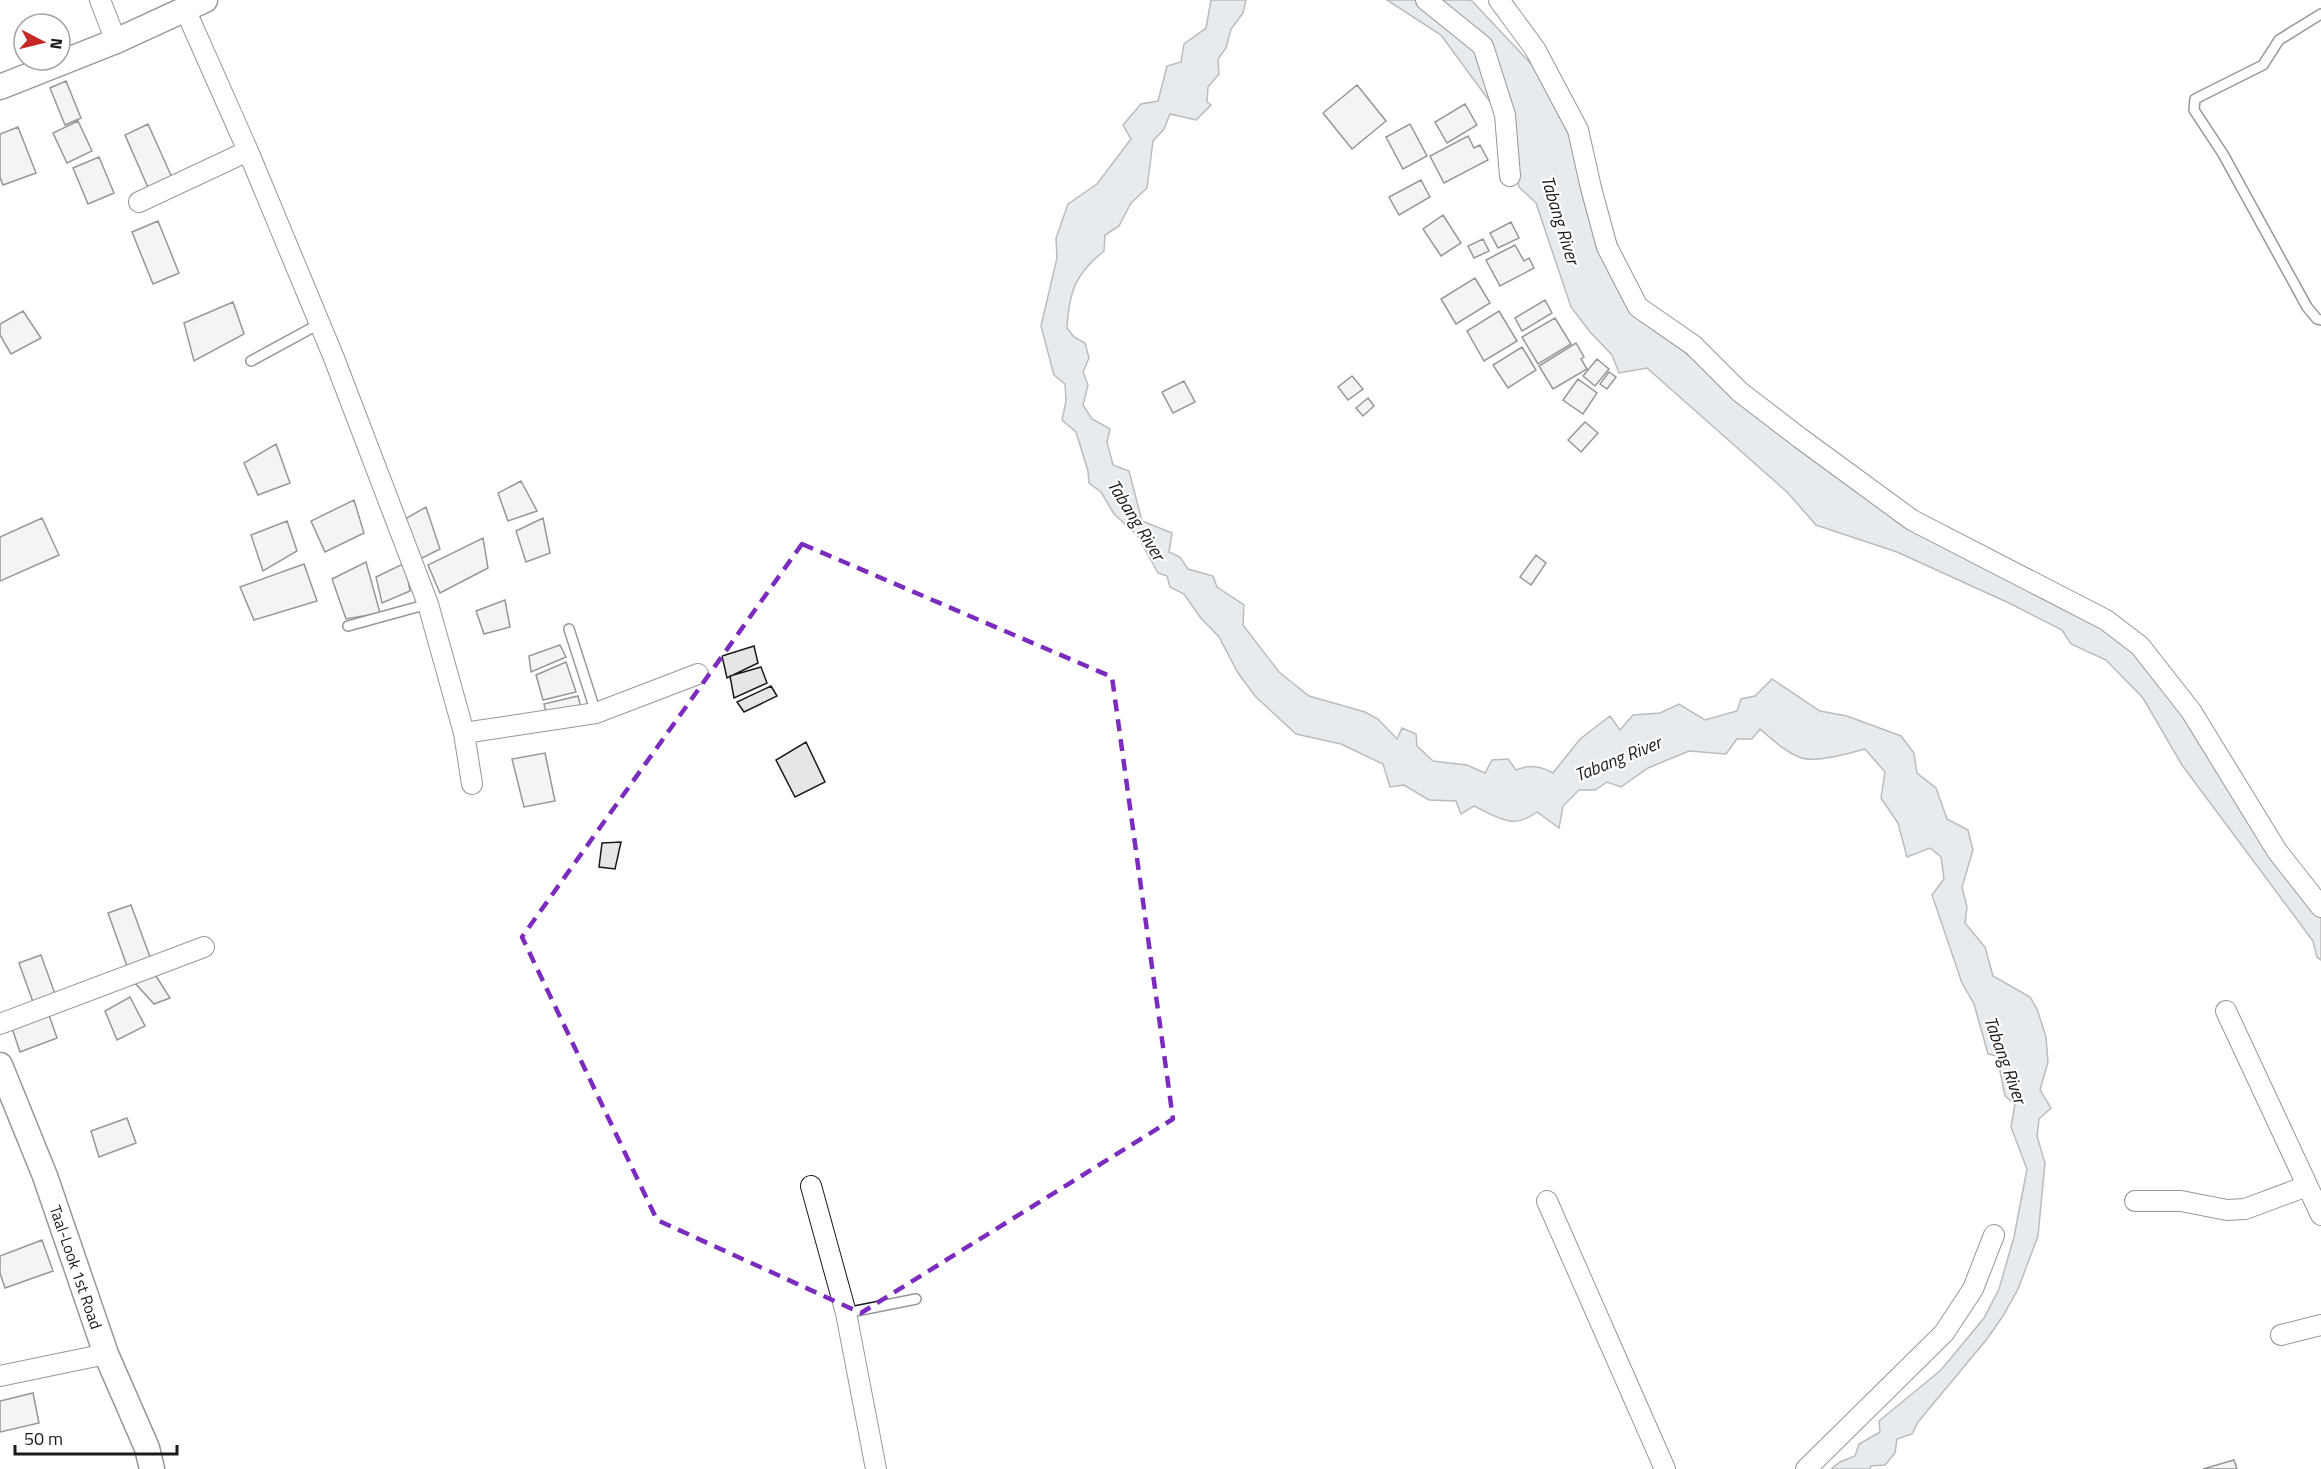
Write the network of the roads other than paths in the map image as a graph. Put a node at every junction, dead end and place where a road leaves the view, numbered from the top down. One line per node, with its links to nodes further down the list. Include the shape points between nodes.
1 (100, 0): 6 (street)
2 (1426, 0): 9 (street, via 1483,46 1505,115)
3 (1499, 0): 21 (street, via 1535,49 1578,130 1607,247 1638,307 1693,345 1757,406 1912,520 2106,620 2140,646 2191,711 2277,851)
4 (195, 5): 6 (street); 8 (street)
5 (2321, 14): 11 (lane, via 2279,40 2263,65 2195,99 2194,110 2223,154 2307,307)
6 (116, 41): 7 (street)
7 (0, 87)
8 (248, 151): 10 (street); 12 (street)
9 (1510, 176)
10 (140, 202)
11 (2321, 320)
12 (320, 324): 13 (lane); 14 (street)
13 (252, 361)
14 (429, 604): 15 (lane); 19 (street)
15 (348, 626)
16 (569, 629): 18 (lane)
17 (698, 674): 18 (street)
18 (596, 713): 19 (street)
19 (464, 733): 20 (street)
20 (472, 784)
21 (2321, 907)
22 (204, 947): 24 (street)
23 (2226, 1011): 27 (street)
24 (0, 1024)
25 (0, 1065): 36 (street, Taal-Look 1st Road, via 45,1176)
26 (811, 1186): 33 (street)
27 (2307, 1186): 29 (street, via 2245,1209 2227,1210 2181,1201); 30 (street)
28 (1547, 1201): 40 (street)
29 (2135, 1201)
30 (2321, 1215)
31 (1994, 1235): 41 (street, via 1973,1289 1944,1333)
32 (916, 1299): 33 (lane)
33 (846, 1313): 39 (street)
34 (2321, 1326): 35 (street)
35 (2281, 1335)
36 (106, 1354): 37 (street); 38 (street, Taal-Look 1st Road, via 147,1448)
37 (0, 1376)
38 (152, 1469)
39 (876, 1469)
40 (1665, 1469)
41 (1806, 1469)

